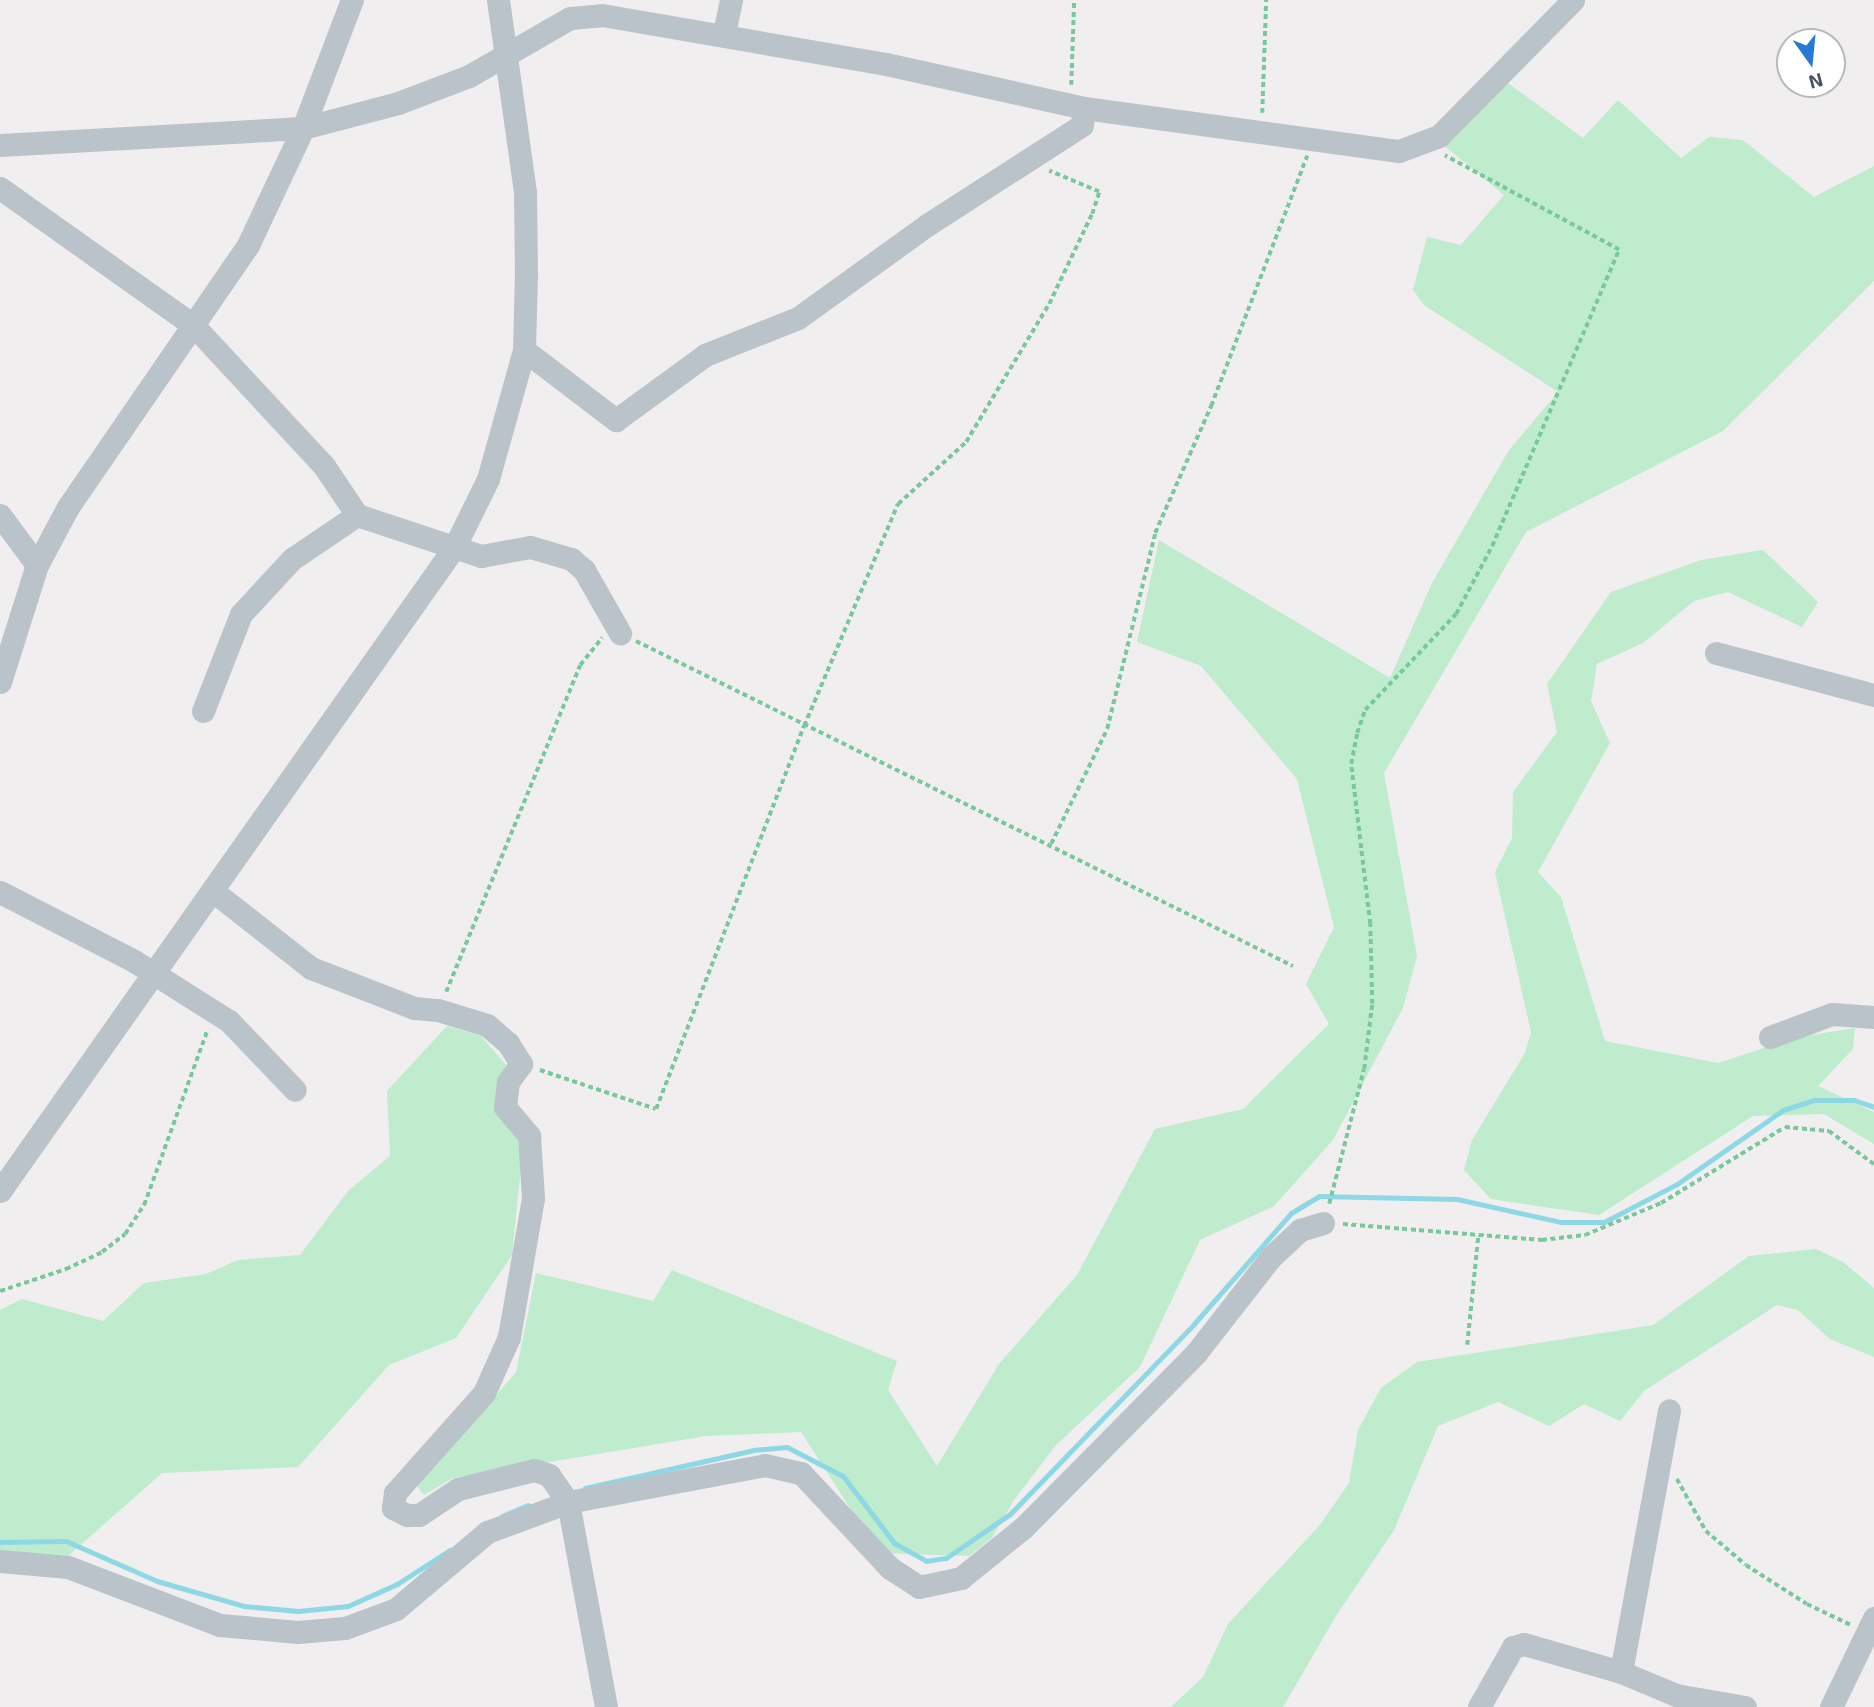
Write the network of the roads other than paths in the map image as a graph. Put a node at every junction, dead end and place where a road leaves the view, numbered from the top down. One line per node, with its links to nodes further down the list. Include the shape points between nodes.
1 (352, 0): 8 (street)
2 (498, 0): 6 (street)
3 (731, 0): 5 (street)
4 (1573, 0): 7 (street, via 1470,107 1423,146 1399,151 1312,143)
5 (724, 33): 6 (street, via 602,15 570,18); 7 (street)
6 (503, 55): 8 (street, via 469,76 398,103); 12 (street, via 525,192)
7 (1077, 107): 12 (street, via 1082,125 927,225 798,318 705,355 616,420)
8 (303, 128): 9 (street); 11 (street, via 248,246)
9 (0, 145)
10 (0, 188): 11 (street)
11 (194, 326): 14 (street, via 324,466); 16 (street, via 68,507)
12 (524, 350): 15 (street, via 488,479)
13 (0, 516): 16 (street)
14 (357, 516): 15 (street); 22 (street, via 292,559 241,614)
15 (454, 546): 18 (street, via 481,556 530,547 570,559 584,570); 23 (street)
16 (37, 565): 17 (street)
17 (10, 618): 20 (street)
18 (617, 628)
19 (1716, 653): 21 (street)
20 (0, 682)
21 (1874, 695)
22 (203, 711)
23 (213, 891): 25 (street); 32 (street, via 311,968 414,1008 487,1025 508,1042 521,1064 508,1082 505,1107 528,1136 533,1198 509,1337 484,1393 394,1493 393,1508 419,1515 458,1489 534,1471 549,1475)
24 (0, 892): 25 (street)
25 (153, 974): 28 (street, via 229,1021); 29 (street)
26 (1874, 1017): 27 (street, via 1832,1014)
27 (1770, 1037)
28 (295, 1090)
29 (0, 1191)
30 (1323, 1223): 32 (street, via 1300,1230 1271,1257 1196,1353 1024,1527 961,1578 919,1587 890,1568 801,1473 765,1465)
31 (1669, 1410): 35 (street)
32 (568, 1502): 33 (street, via 487,1532 396,1609 345,1628 298,1632 220,1625 68,1567); 37 (street)
33 (0, 1561)
34 (1871, 1628): 40 (street)
35 (1621, 1672): 36 (street); 38 (street, via 1524,1644 1513,1647)
36 (1674, 1701): 39 (street)
37 (606, 1707)
38 (1479, 1707)
39 (1745, 1707)
40 (1831, 1707)

